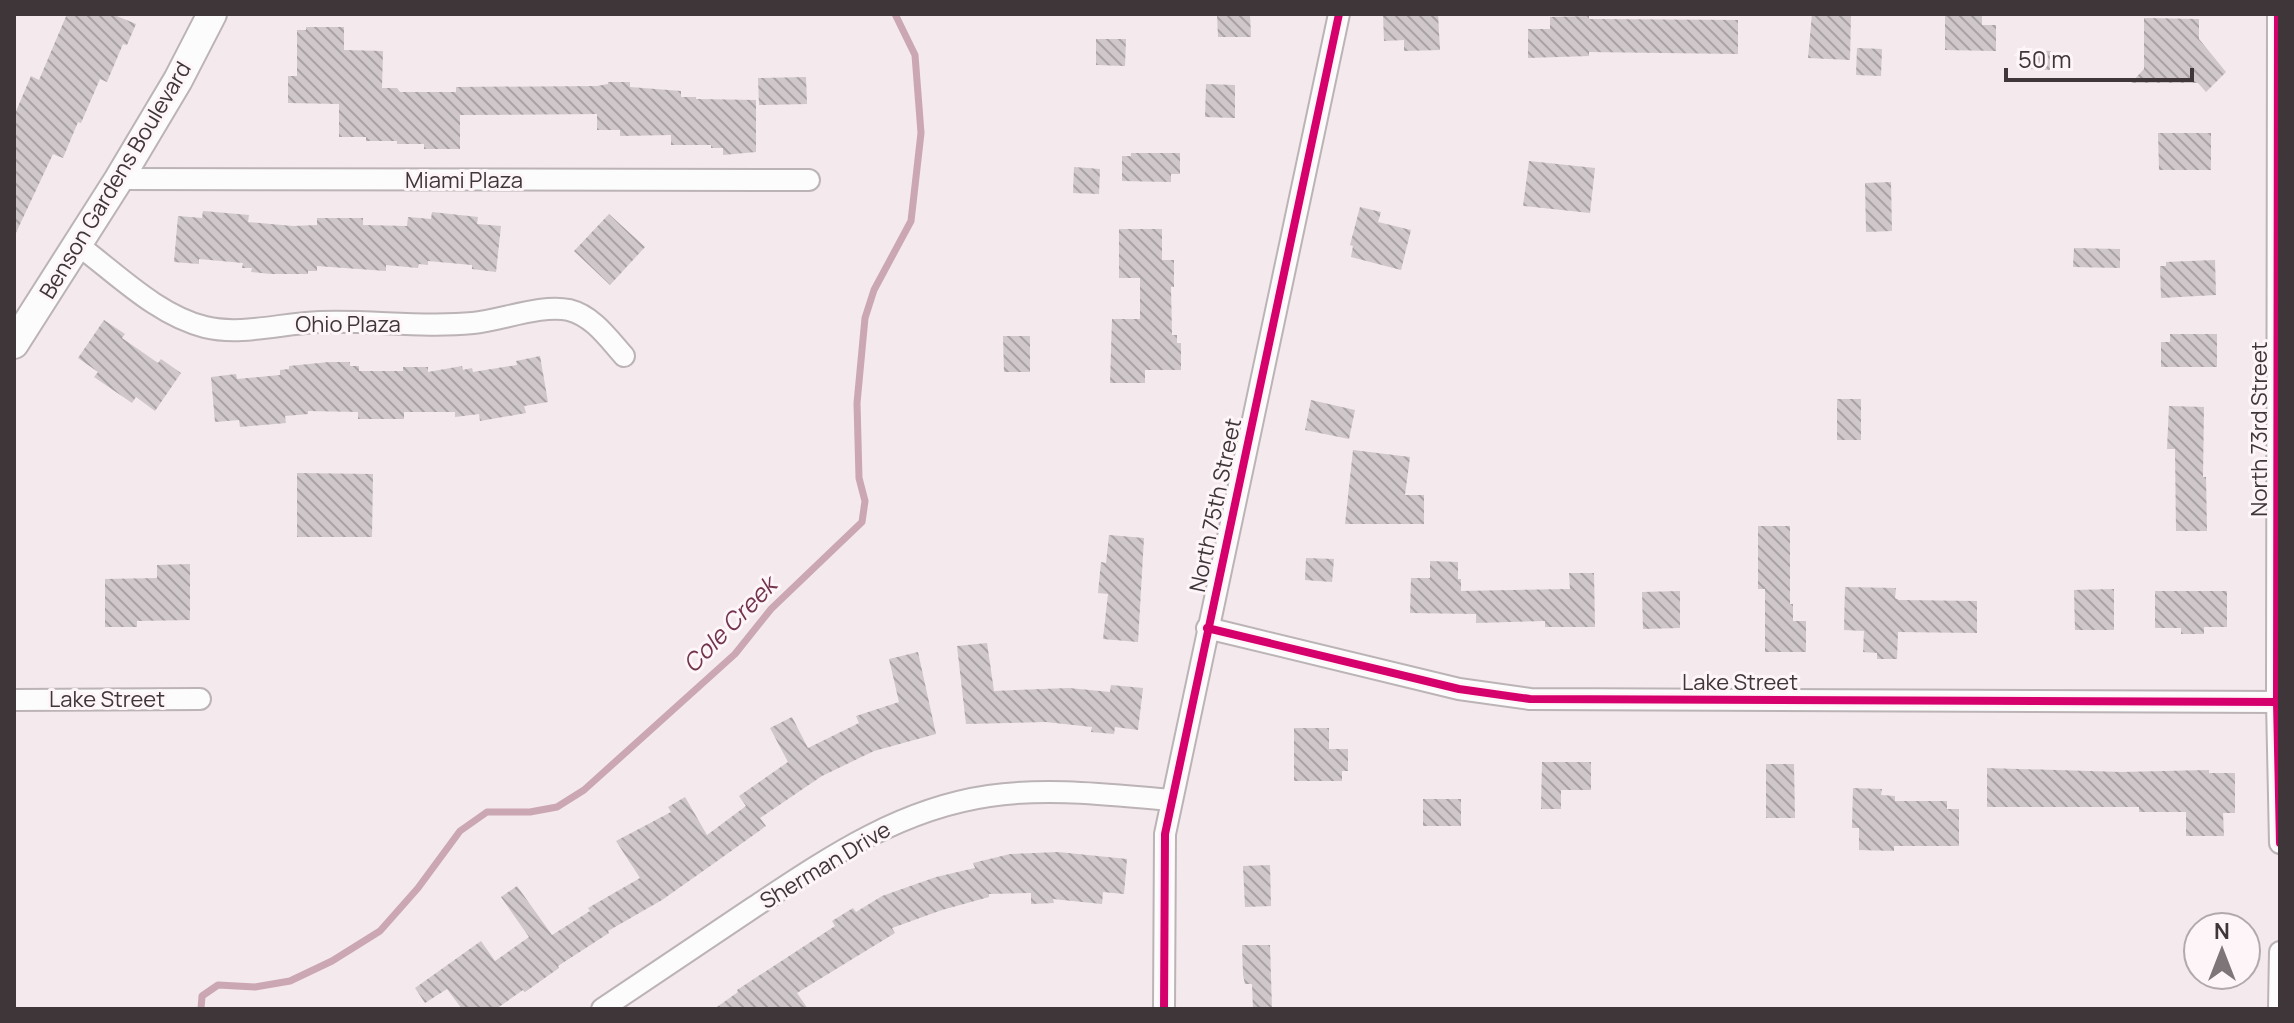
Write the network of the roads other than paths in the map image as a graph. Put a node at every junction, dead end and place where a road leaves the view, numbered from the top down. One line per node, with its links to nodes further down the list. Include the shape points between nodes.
1 (212, 14): 4 (street, Benson Gardens Boulevard)
2 (1339, 14): 9 (street, North 75th Street)
3 (2278, 14): 12 (street, North 73rd Street)
4 (119, 179): 5 (street, Miami Plaza); 6 (street, Benson Gardens Boulevard)
5 (809, 180)
6 (78, 245): 7 (street, Benson Gardens Boulevard); 8 (street, Ohio Plaza, via 160,308 209,328 470,323 558,308 586,317)
7 (14, 344)
8 (624, 356)
9 (1207, 628): 12 (street, Lake Street, via 1459,689 1530,699); 13 (street, North 75th Street)
10 (200, 699): 11 (street, Lake Street)
11 (14, 700)
12 (2278, 702): 14 (street, North 73rd Street)
13 (1171, 800): 16 (street, Sherman Drive, via 1032,791 944,805 905,818 837,852); 17 (street, North 75th Street, via 1165,834)
14 (2280, 843)
15 (2280, 952): 18 (street)
16 (602, 1009)
17 (1164, 1009)
18 (2279, 1009)

